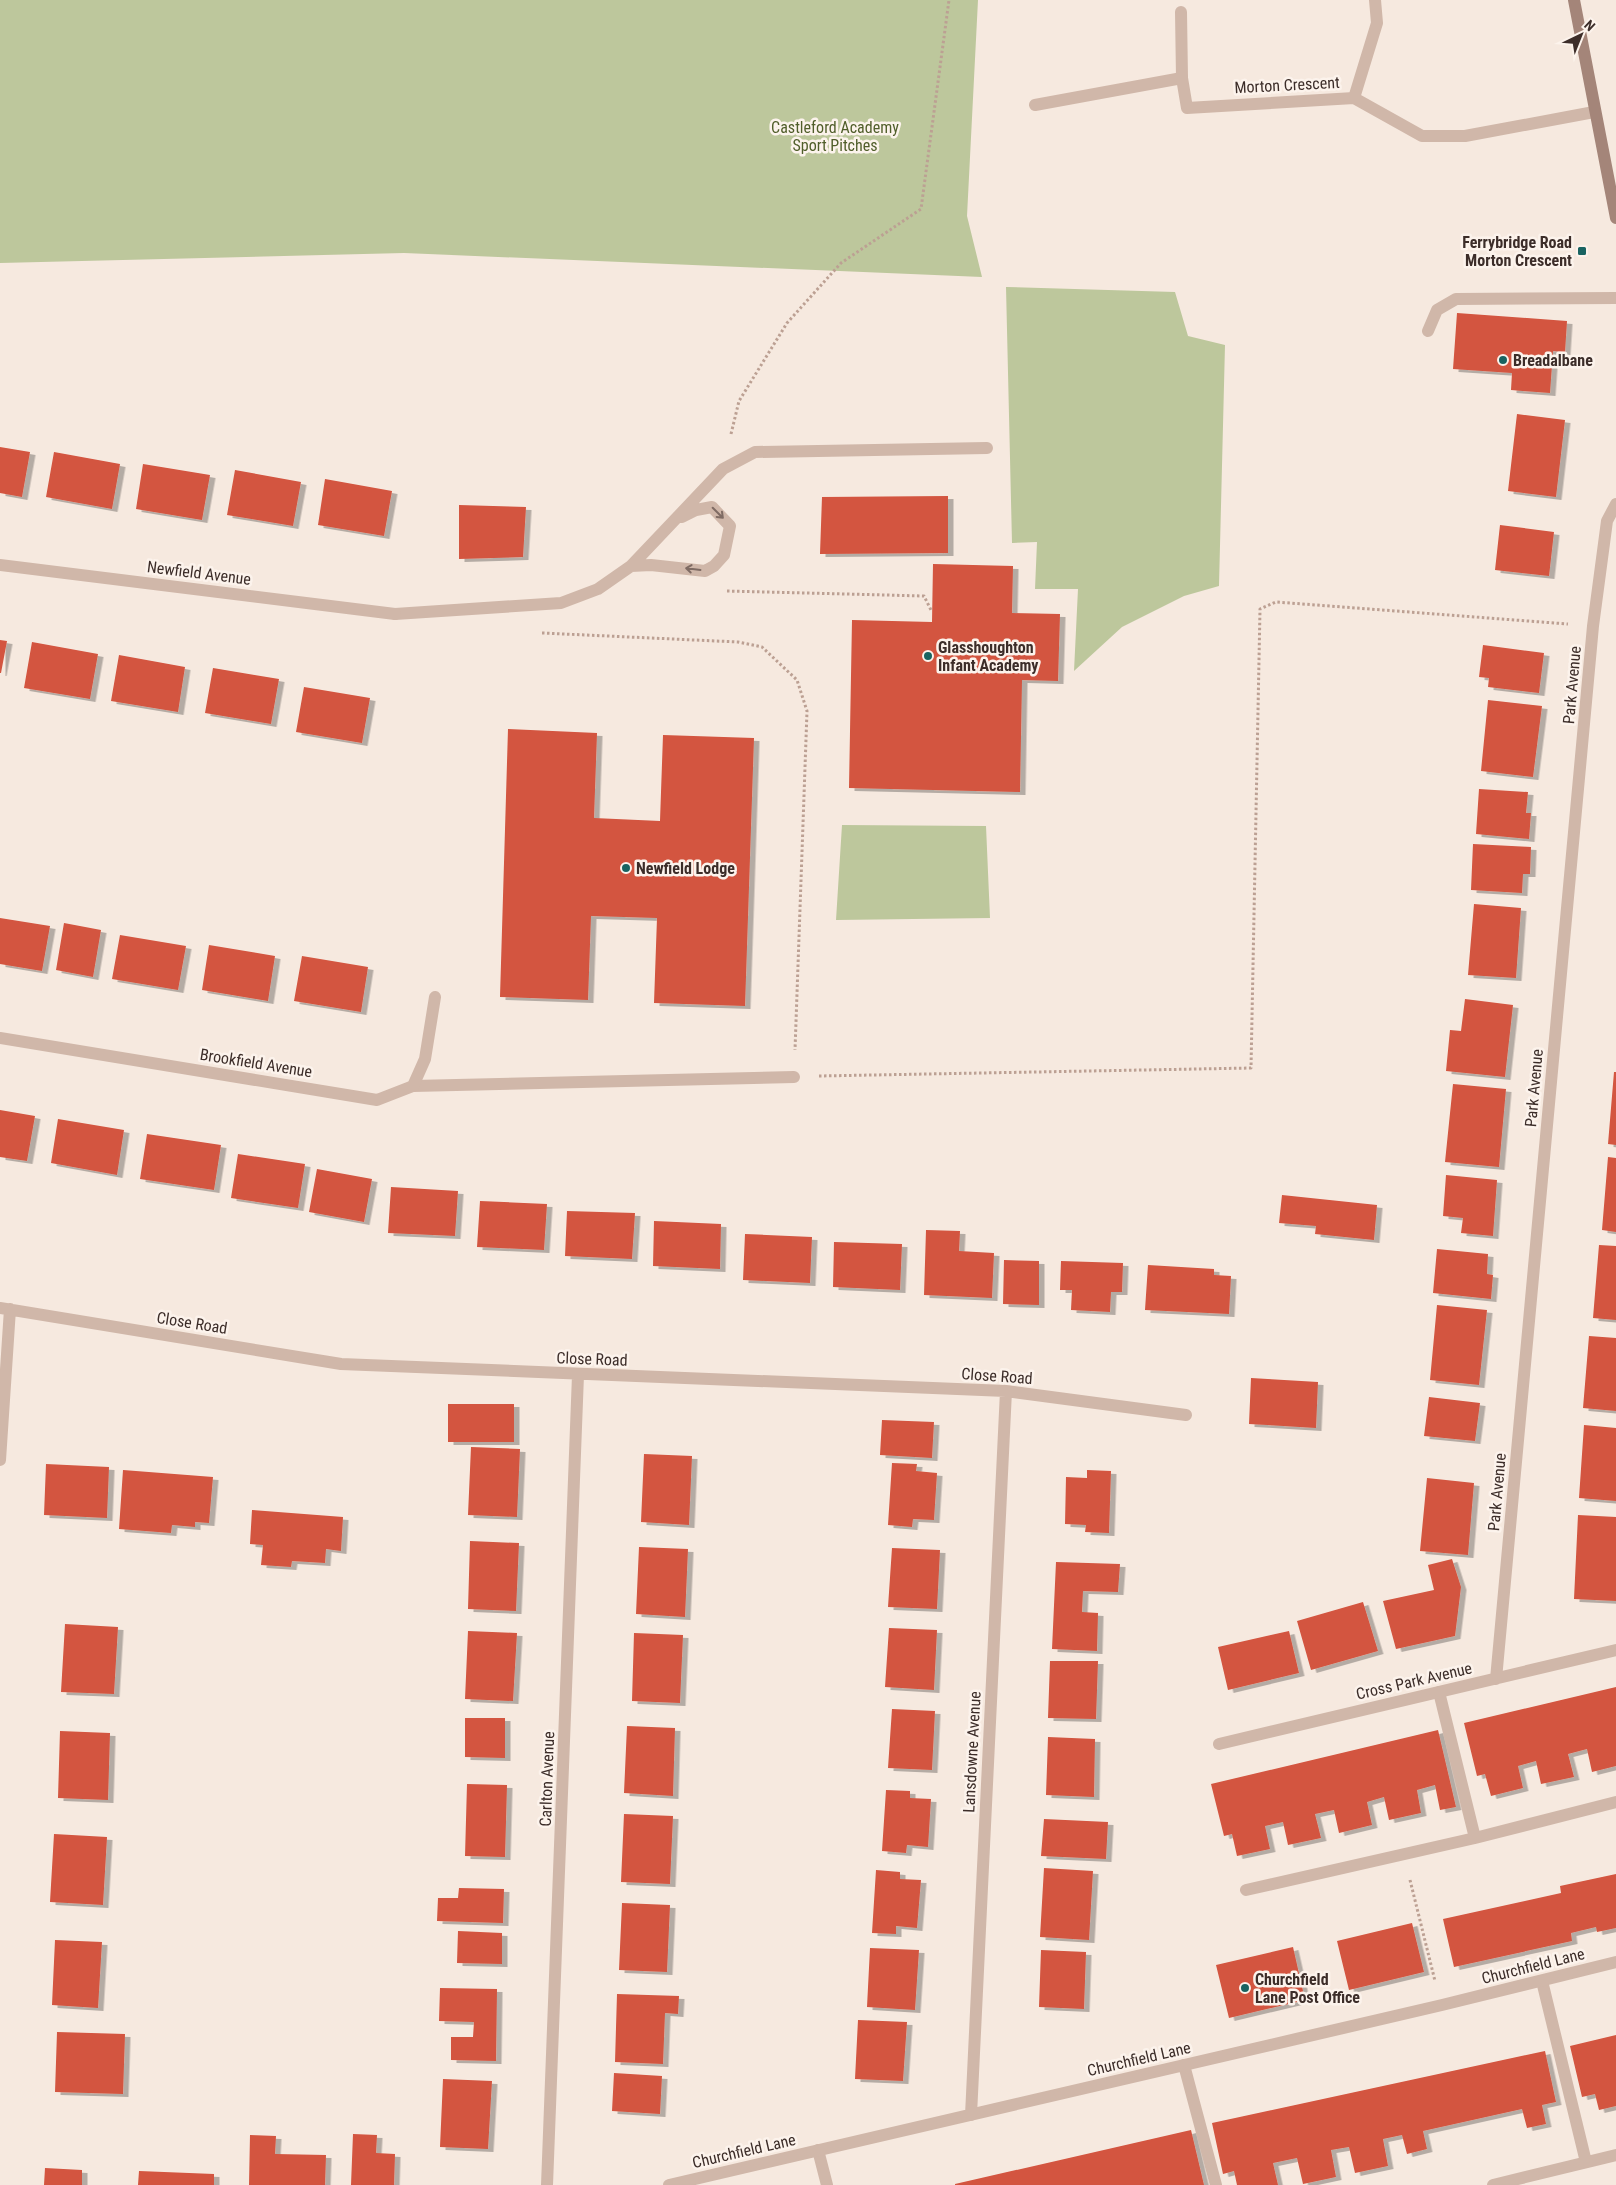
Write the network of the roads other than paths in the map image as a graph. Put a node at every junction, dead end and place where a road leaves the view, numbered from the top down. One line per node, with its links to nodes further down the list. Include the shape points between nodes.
1 (1375, 0): 5 (street, via 1377,23)
2 (1574, 0): 7 (street)
3 (1181, 12): 4 (street, Morton Crescent)
4 (1182, 78): 5 (street, Morton Crescent, via 1187,108); 6 (street)
5 (1354, 98): 7 (street, Morton Crescent, via 1422,136 1465,136)
6 (1035, 105)
7 (1594, 112): 8 (street)
8 (1616, 218)
9 (1616, 298): 10 (street, via 1456,299 1437,310)
10 (1428, 330)
11 (987, 448): 13 (street, Newfield Avenue, via 755,452 723,469)
12 (1616, 504): 26 (street, Park Avenue, via 1606,521 1593,626)
13 (670, 523): 15 (street, Newfield Avenue); 15 (street, one-way to 15, via 696,510 712,507 730,526 724,555 705,571)
14 (0, 565): 15 (street, Newfield Avenue, via 395,614 561,603 598,590)
15 (631, 566)
16 (435, 997): 19 (street, via 425,1059)
17 (0, 1038): 19 (street, Brookfield Avenue, via 377,1100)
18 (794, 1077): 19 (street, Brookfield Avenue)
19 (413, 1086)
20 (5, 1309): 21 (street, Close Road, via 340,1364); 24 (street)
21 (578, 1375): 22 (street, Close Road); 39 (street, Carlton Avenue)
22 (1006, 1391): 23 (street, Close Road); 35 (street, Lansdowne Avenue)
23 (1186, 1415)
24 (0, 1460)
25 (1616, 1650): 26 (street, Cross Park Avenue)
26 (1496, 1678): 27 (street, Cross Park Avenue)
27 (1439, 1692): 28 (street, Cross Park Avenue); 30 (street)
28 (1219, 1744)
29 (1616, 1802): 30 (street)
30 (1475, 1838): 31 (street)
31 (1246, 1890)
32 (1616, 1962): 33 (street, Churchfield Lane)
33 (1542, 1981): 34 (street, Churchfield Lane); 38 (street)
34 (1184, 2065): 35 (street, Churchfield Lane); 42 (street)
35 (970, 2114): 36 (street, Churchfield Lane)
36 (818, 2150): 40 (street, Churchfield Lane); 41 (street)
37 (1616, 2155): 38 (street)
38 (1586, 2162): 43 (street)
39 (548, 2185)
40 (669, 2185)
41 (827, 2185)
42 (1216, 2185)
43 (1493, 2185)

